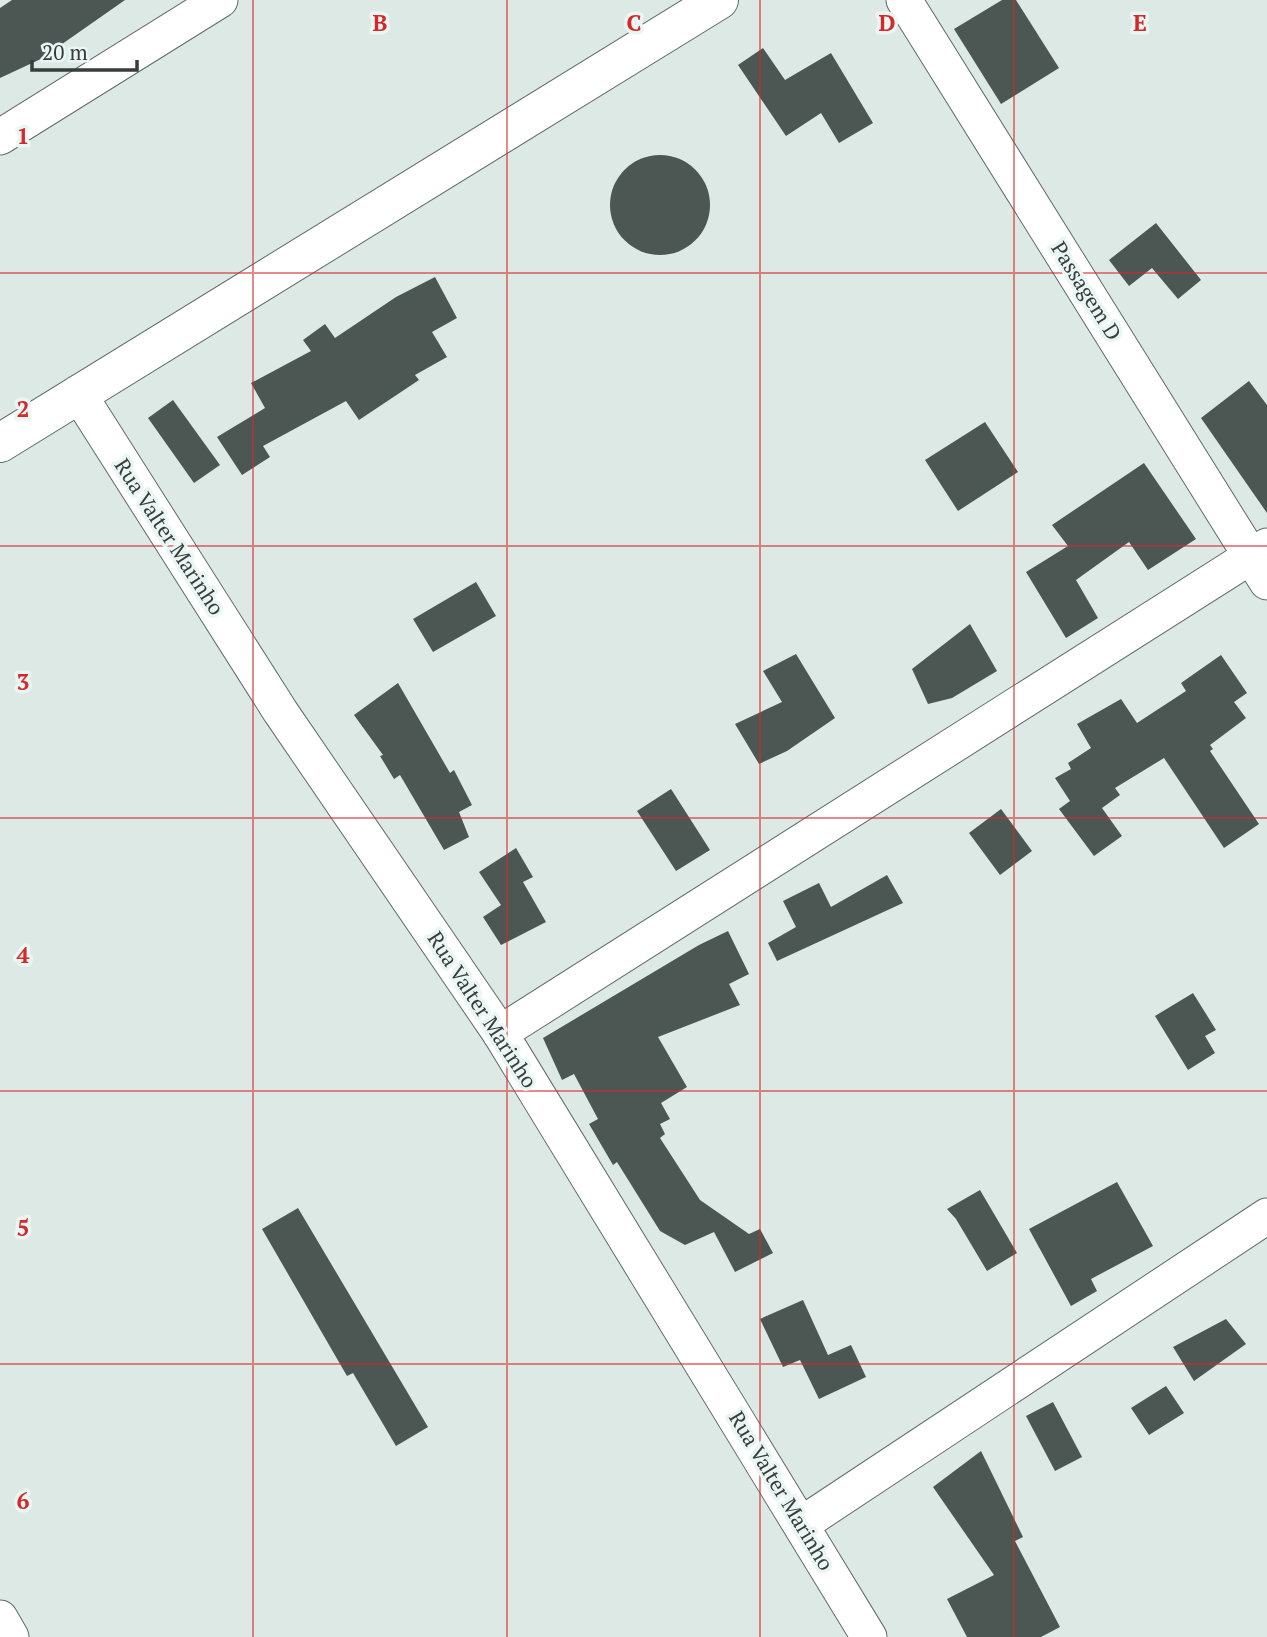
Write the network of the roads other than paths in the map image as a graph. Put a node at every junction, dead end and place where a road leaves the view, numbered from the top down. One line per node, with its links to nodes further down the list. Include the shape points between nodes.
1 (220, 0): 4 (street)
2 (719, 0): 5 (main road)
3 (904, 0): 7 (street, Passagem D)
4 (0, 137)
5 (78, 393): 6 (main road); 8 (street, Rua Valter Marinho, via 280,710)
6 (0, 443)
7 (1262, 562): 8 (street)
8 (500, 1033): 10 (street, Rua Valter Marinho)
9 (1267, 1216): 10 (street)
10 (802, 1524): 13 (street, Rua Valter Marinho)
11 (0, 1618): 12 (street)
12 (11, 1637)
13 (869, 1637)

